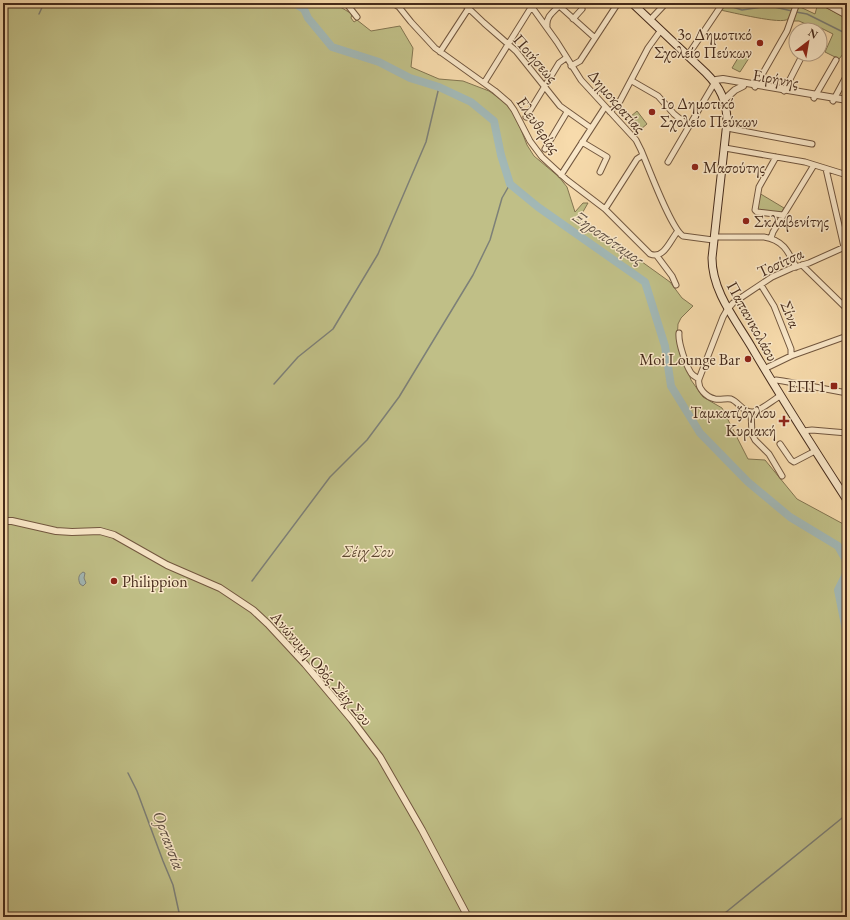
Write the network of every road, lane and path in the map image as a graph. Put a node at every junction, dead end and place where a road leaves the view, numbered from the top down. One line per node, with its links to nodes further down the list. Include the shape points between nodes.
1 (346, 3): 17 (street)
2 (393, 3): 10 (street, Ελευθερίας)
3 (463, 3): 14 (street, Ποιήσεως)
4 (472, 3): 14 (street)
5 (618, 3): 22 (street)
6 (632, 3): 19 (main road, Παπανικολάου)
7 (666, 3): 19 (street)
8 (824, 3): 16 (street)
9 (530, 4): 20 (street, Δημοκρατίας); 23 (street)
10 (400, 5): 24 (street, Ελευθερίας, via 411,22)
11 (557, 5): 18 (street); 20 (street, via 547,21)
12 (721, 5): 25 (street)
13 (796, 5): 36 (street, via 786,33)
14 (468, 9): 23 (street, Ποιήσεως); 24 (street)
15 (582, 9): 18 (street)
16 (847, 15)
17 (357, 17)
18 (573, 18): 22 (street)
19 (650, 20): 21 (main road, Παπανικολάου)
20 (547, 27): 26 (street, Δημοκρατίας)
21 (661, 30): 25 (main road, Παπανικολάου); 31 (street, via 648,48)
22 (595, 38): 29 (street, via 580,61)
23 (508, 43): 33 (street); 34 (street, Ποιήσεως)
24 (440, 52): 33 (street, Ελευθερίας)
25 (688, 55): 32 (main road, Παπανικολάου)
26 (566, 58): 29 (street, Δημοκρατίας); 34 (street, via 559,63)
27 (836, 60): 38 (street)
28 (800, 62): 37 (street)
29 (571, 66): 43 (street, Δημοκρατίας)
30 (847, 75): 40 (street)
31 (632, 81): 45 (street); 47 (street, via 658,96)
32 (715, 82): 35 (street, Ειρήνης); 36 (street, Ειρήνης, via 723,79); 39 (main road, Παπανικολάου); 47 (street)
33 (484, 83): 60 (street, Ελευθερίας, via 509,103 533,146)
34 (545, 86): 44 (street, Ποιήσεως); 46 (street)
35 (743, 86): 36 (street, Ειρήνης); 39 (street)
36 (755, 86): 37 (street, Ειρήνης)
37 (785, 91): 38 (street, Ειρήνης)
38 (815, 96): 40 (street, Ειρήνης)
39 (724, 100): 49 (main road, Παπανικολάου)
40 (834, 100): 41 (street, Ειρήνης); 42 (street, Ειρήνης)
41 (847, 100)
42 (847, 104)
43 (605, 107): 45 (street, Δημοκρατίας); 48 (street)
44 (567, 112): 48 (street, Ποιήσεως); 53 (street)
45 (610, 112): 54 (street, Δημοκρατίας, via 631,134)
46 (526, 117)
47 (689, 126): 56 (street)
48 (591, 128): 50 (street)
49 (727, 128): 51 (street); 52 (main road, Παπανικολάου)
50 (582, 142): 59 (street, via 607,157); 60 (street)
51 (812, 144)
52 (724, 148): 55 (street); 66 (main road, Παπανικολάου)
53 (545, 149)
54 (643, 155): 62 (street, via 635,162); 64 (street, Δημοκρατίας)
55 (776, 157): 57 (street); 63 (street, via 758,189 755,211)
56 (668, 162)
57 (814, 165): 58 (street); 63 (street)
58 (826, 169): 61 (street); 67 (street)
59 (600, 172)
60 (561, 174): 62 (street, Ελευθερίας)
61 (847, 176)
62 (604, 209): 68 (street, Ελευθερίας, via 648,253)
63 (783, 215): 65 (street)
64 (678, 231): 66 (street, via 683,236); 68 (street, via 664,251)
65 (771, 238): 66 (street); 69 (street, via 785,247)
66 (714, 239): 73 (main road, Παπανικολάου, via 714,275)
67 (846, 246): 70 (street, Τοσίτσα)
68 (657, 256): 71 (street)
69 (796, 266): 70 (street, Τοσίτσα); 72 (street, Τοσίτσα)
70 (802, 266): 74 (street)
71 (676, 285)
72 (761, 285): 73 (street, Τοσίτσα); 77 (street, Σίνα, via 774,306 791,349)
73 (728, 308): 78 (main road, Παπανικολάου); 79 (street)
74 (847, 310)
75 (679, 333): 79 (street, via 679,341 689,369)
76 (847, 336): 77 (street)
77 (791, 356): 78 (street)
78 (764, 370): 80 (main road, Παπανικολάου)
79 (699, 379): 83 (street, via 699,386 707,395 716,399 732,400)
80 (772, 382): 81 (street, via 779,380); 82 (main road, Παπανικολάου)
81 (847, 392)
82 (780, 396): 83 (street); 84 (main road, Παπανικολάου)
83 (751, 412): 88 (street, via 752,434 769,454)
84 (803, 431): 85 (street); 87 (main road, Παπανικολάου)
85 (847, 432)
86 (780, 444): 87 (street, via 794,462)
87 (815, 451): 89 (main road, Παπανικολάου)
88 (782, 476)
89 (847, 500)
90 (3, 521): 91 (street, Ανώνυμη Οδός Σέιχ Σου, via 56,531 100,531 114,535 167,565 220,588 253,610 305,664 380,757)
91 (468, 917)

